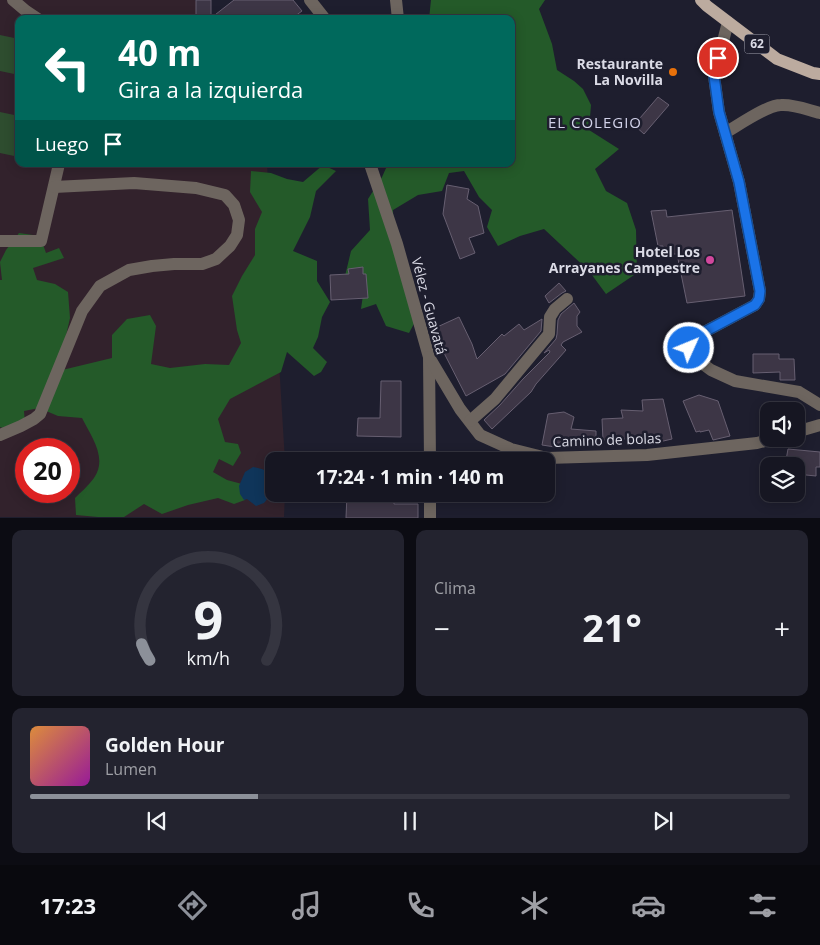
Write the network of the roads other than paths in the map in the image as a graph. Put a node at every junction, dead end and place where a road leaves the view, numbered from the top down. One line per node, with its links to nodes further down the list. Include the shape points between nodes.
1 (13, 0): 5 (street)
2 (310, 0): 6 (street)
3 (396, 0): 7 (street)
4 (701, 0): 8 (main road, 62)
5 (32, 15)
6 (322, 15)
7 (398, 15)
8 (728, 22): 9 (main road, 62, via 777,59); 11 (street, via 714,76)
9 (820, 74)
10 (820, 113): 11 (street, via 780,105 768,108)
11 (725, 133): 18 (street, via 739,182 759,299 755,305 693,338 689,348 692,356 711,370 735,381 799,392)
12 (58, 167): 14 (street)
13 (371, 167): 17 (street, Vélez - Guavatá)
14 (54, 186): 15 (street, via 42,241); 22 (street, via 134,183 196,188 225,195 239,220 237,235 216,258 202,264 159,265 129,270 100,286 82,311 40,414)
15 (0, 241)
16 (567, 299): 19 (street, via 550,317 548,334 495,399)
17 (429, 357): 19 (street, Camino de bolas); 24 (street, Vélez - Guavatá)
18 (820, 405)
19 (470, 421): 23 (street, Camino de bolas, via 480,435 511,449 547,458 646,455)
20 (820, 425): 21 (street)
21 (805, 429)
22 (0, 435)
23 (760, 442)
24 (430, 452)
25 (430, 502): 26 (street)
26 (430, 518)

